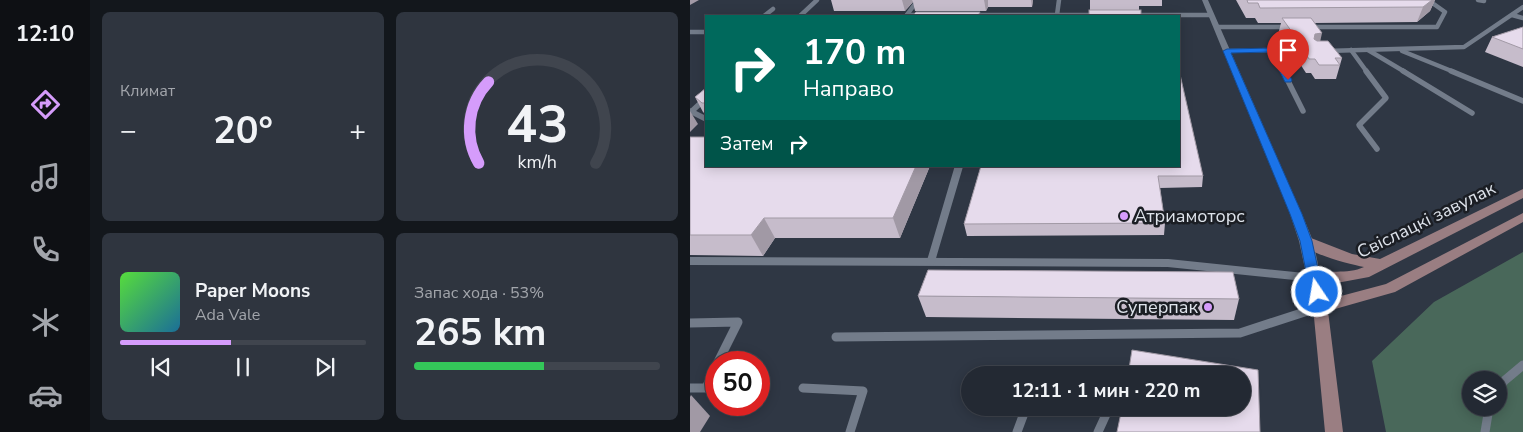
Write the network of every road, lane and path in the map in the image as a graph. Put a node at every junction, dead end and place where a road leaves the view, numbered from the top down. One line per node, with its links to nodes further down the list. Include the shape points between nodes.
1 (817, 0): 11 (lane)
2 (918, 0): 12 (lane)
3 (1059, 0): 13 (lane)
4 (1205, 0): 16 (street)
5 (1428, 0): 19 (lane, via 1445,12 1437,27)
6 (1478, 0): 7 (lane)
7 (1484, 1)
8 (1523, 7): 17 (lane)
9 (773, 10): 10 (lane)
10 (766, 15)
11 (801, 15)
12 (908, 15)
13 (1057, 15): 14 (lane)
14 (1105, 15)
15 (1124, 15): 16 (lane)
16 (1211, 15): 19 (street)
17 (1512, 15): 18 (lane); 26 (lane, via 1464,47)
18 (1523, 18)
19 (1217, 27): 27 (street)
20 (690, 32): 21 (lane)
21 (705, 32)
22 (1273, 50): 23 (lane); 27 (lane); 32 (lane)
23 (1291, 50)
24 (1351, 50): 25 (lane); 28 (lane); 35 (lane, via 1386,98 1359,125)
25 (1368, 50): 26 (lane); 33 (lane)
26 (1398, 50): 30 (lane)
27 (1227, 51): 39 (street)
28 (1323, 51)
29 (705, 99): 31 (lane)
30 (1523, 101)
31 (691, 111): 34 (lane)
32 (1303, 111)
33 (1472, 114)
34 (705, 118)
35 (1377, 149)
36 (959, 167): 41 (lane)
37 (1523, 193): 42 (main road, Свіслацкі завулак)
38 (1523, 217): 44 (main road, via 1390,288)
39 (1306, 241): 42 (main road, via 1346,258); 43 (street)
40 (690, 261): 41 (lane)
41 (930, 261): 43 (lane, via 1168,263)
42 (1382, 264): 43 (main road, Свіслацкі завулак, via 1364,273)
43 (1314, 278): 44 (main road)
44 (1320, 306): 46 (lane, via 1240,334); 59 (main road)
45 (690, 323): 47 (lane, via 738,322)
46 (836, 337)
47 (724, 351)
48 (1523, 365): 49 (lane)
49 (1507, 378)
50 (690, 388): 51 (lane)
51 (705, 388)
52 (803, 388): 56 (lane, via 863,391)
53 (1023, 416): 57 (lane)
54 (1105, 416): 58 (lane)
55 (1488, 416): 60 (lane)
56 (850, 432)
57 (1017, 432)
58 (1098, 432)
59 (1334, 432)
60 (1485, 432)

